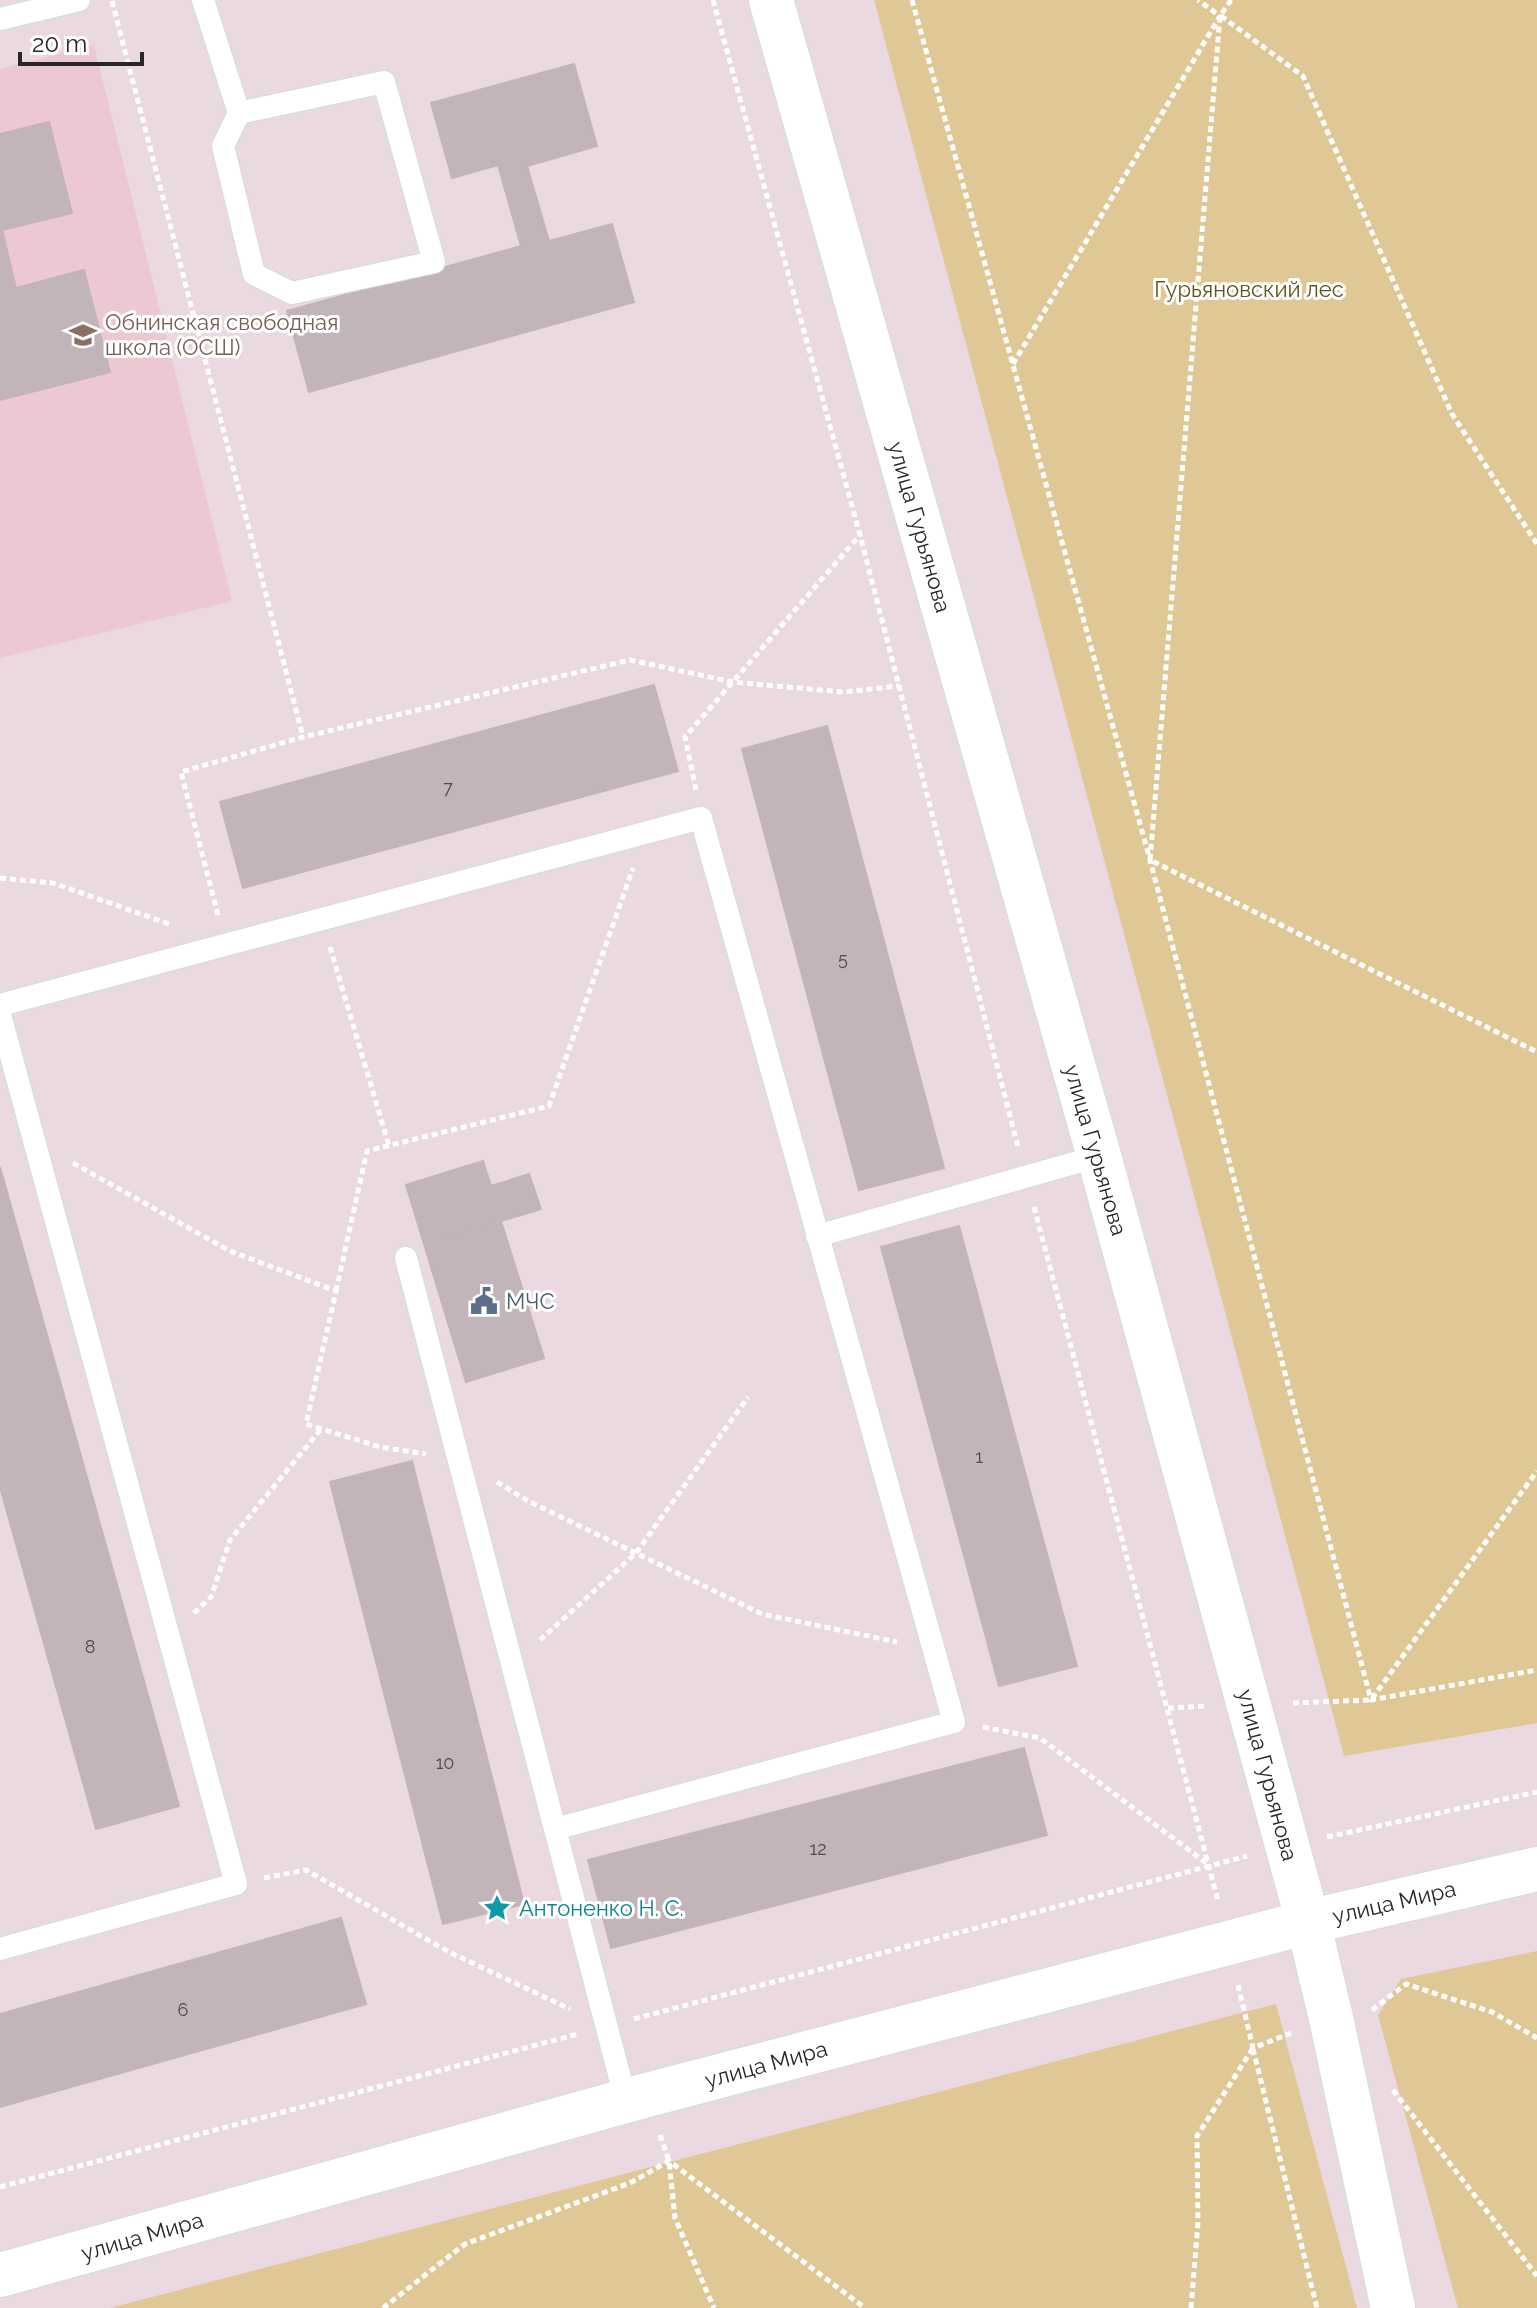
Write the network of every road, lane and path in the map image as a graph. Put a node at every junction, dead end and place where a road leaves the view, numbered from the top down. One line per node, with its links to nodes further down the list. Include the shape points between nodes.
1 (79, 0): 10 (lane)
2 (112, 0): 17 (path)
3 (203, 0): 11 (lane)
4 (713, 0): 13 (path)
5 (771, 0): 28 (street, улица Гурьянова)
6 (912, 0): 12 (path)
7 (1198, 0): 9 (path)
8 (1231, 0): 9 (path)
9 (1220, 16): 12 (path); 14 (path, via 1303,76 1452,414); 20 (path)
10 (0, 19)
11 (239, 113): 11 (lane, via 223,146 254,274 292,293 434,262 384,82)
12 (1013, 364): 20 (path)
13 (860, 535): 15 (path); 16 (path)
14 (1537, 544)
15 (733, 682): 16 (path, via 843,692); 17 (path, via 630,660); 18 (path, via 685,737)
16 (899, 686): 29 (path)
17 (303, 737): 23 (path, via 181,772)
18 (701, 818): 19 (lane); 30 (lane)
19 (645, 833): 22 (lane); 27 (path, via 549,1106)
20 (1150, 860): 26 (path); 39 (path)
21 (0, 878): 23 (path, via 53,883)
22 (321, 918): 23 (lane); 27 (path)
23 (225, 943): 24 (lane)
24 (0, 1005)
25 (0, 1015): 36 (lane)
26 (1537, 1052)
27 (389, 1146): 32 (path, via 367,1151)
28 (1099, 1156): 29 (lane); 40 (street, улица Гурьянова)
29 (1026, 1177): 30 (lane); 41 (path)
30 (817, 1236): 42 (lane)
31 (406, 1258): 37 (lane)
32 (336, 1291)
33 (748, 1397): 37 (path, via 636,1553)
34 (321, 1429): 36 (path, via 230,1540 211,1597)
35 (1537, 1471): 39 (path)
36 (168, 1636): 48 (lane)
37 (512, 1665): 44 (lane)
38 (1537, 1670): 39 (path)
39 (1371, 1700): 40 (path)
40 (1248, 1704): 41 (path); 45 (street, улица Гурьянова)
41 (1168, 1708): 46 (path)
42 (954, 1722): 44 (lane); 46 (path, via 1040,1738)
43 (1537, 1792): 45 (path)
44 (555, 1829): 51 (lane)
45 (1287, 1845): 46 (path); 49 (street, улица Гурьянова)
46 (1210, 1866): 51 (path)
47 (1537, 1869): 49 (street, улица Мира)
48 (236, 1884): 50 (lane); 51 (path, via 306,1870 449,1952)
49 (1308, 1922): 53 (street, улица Мира); 63 (street, улица Гурьянова)
50 (0, 1949)
51 (606, 2026): 53 (lane); 55 (path)
52 (1386, 2082): 57 (path)
53 (637, 2098): 54 (path); 56 (street, улица Мира)
54 (669, 2161): 58 (path, via 630,2183 465,2244); 59 (path, via 675,2218); 60 (path)
55 (0, 2187)
56 (0, 2275)
57 (1537, 2276)
58 (383, 2308)
59 (714, 2308)
60 (865, 2308)
61 (1191, 2308): 62 (path, via 1197,2136 1253,2048)
62 (1317, 2308)
63 (1393, 2308)

